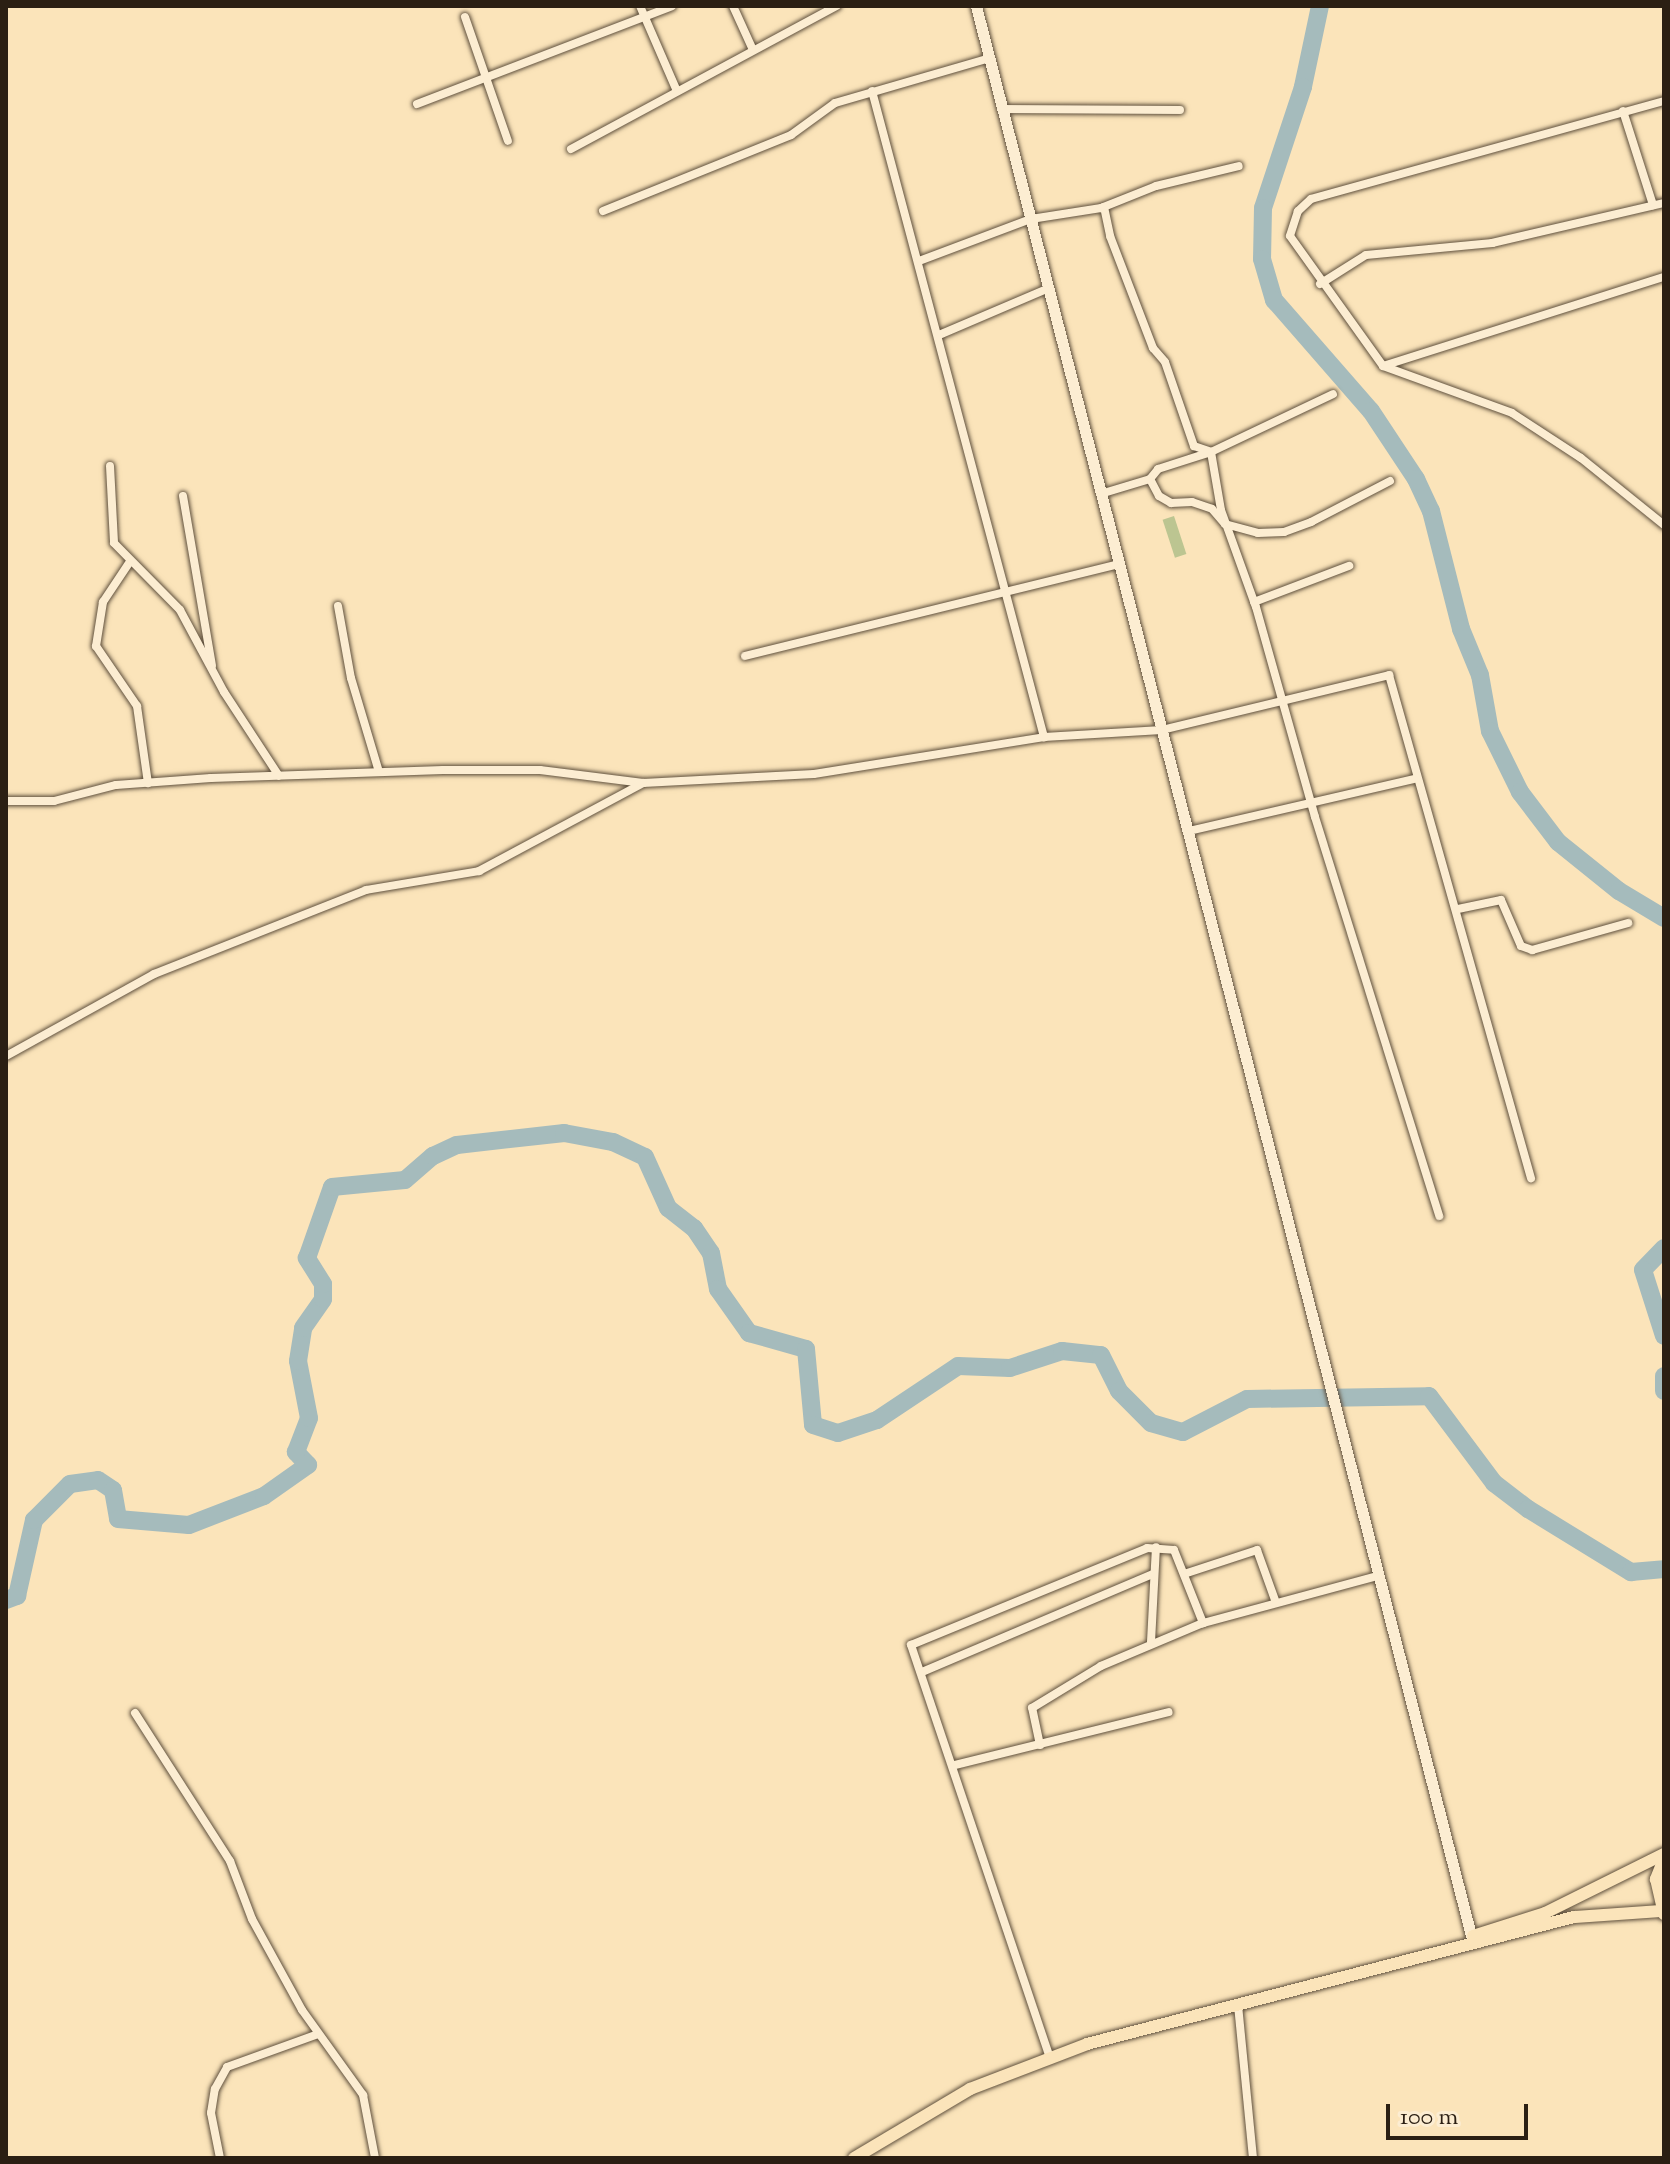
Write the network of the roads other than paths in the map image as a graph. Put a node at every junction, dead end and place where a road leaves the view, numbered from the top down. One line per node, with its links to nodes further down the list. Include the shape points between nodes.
1 (640, 6): 6 (street)
2 (672, 6): 6 (street)
3 (733, 6): 8 (street)
4 (837, 6): 8 (street)
5 (976, 6): 9 (street)
6 (645, 16): 10 (street); 11 (street)
7 (465, 17): 10 (street)
8 (753, 50): 11 (street)
9 (990, 58): 12 (street); 15 (street)
10 (485, 82): 14 (street); 18 (street)
11 (677, 91): 19 (street)
12 (872, 91): 24 (street, via 835,103 791,135 756,151); 26 (street)
13 (1664, 101): 17 (street)
14 (417, 104)
15 (1003, 109): 16 (street); 25 (street)
16 (1180, 110)
17 (1623, 111): 22 (street); 28 (street, via 1311,199 1298,211 1290,236)
18 (508, 141)
19 (571, 149)
20 (1239, 166): 23 (street, via 1156,186)
21 (1664, 203): 22 (street)
22 (1653, 205): 28 (street, via 1492,243 1366,255)
23 (1104, 207): 25 (street); 33 (street, via 1110,236 1194,446)
24 (603, 211)
25 (1031, 219): 26 (street); 29 (street)
26 (919, 261): 30 (street)
27 (1664, 277): 31 (street)
28 (1320, 284): 31 (street)
29 (1049, 288): 30 (street); 42 (street)
30 (939, 335): 44 (street)
31 (1383, 366): 40 (street, via 1512,413 1581,458)
32 (1333, 394): 33 (street)
33 (1211, 452): 35 (street, via 1171,463); 39 (street)
34 (110, 466): 41 (street, via 114,543)
35 (1150, 479): 37 (street); 39 (street, via 1159,496 1212,509)
36 (1390, 481): 39 (street, via 1284,532 1258,533)
37 (1107, 492)
38 (183, 496): 48 (street)
39 (1225, 524): 45 (street)
40 (1664, 525)
41 (129, 563): 48 (street, via 180,610); 55 (street, via 103,602 96,646 137,706)
42 (1120, 564): 44 (street); 50 (street)
43 (1349, 566): 45 (street)
44 (1007, 593): 47 (street); 51 (street)
45 (1254, 602): 49 (street)
46 (338, 606): 52 (street, via 351,678)
47 (745, 656)
48 (212, 671): 53 (street)
49 (1285, 700): 50 (street); 54 (street, via 1389,675); 58 (street)
50 (1162, 730): 51 (street); 59 (street)
51 (1044, 737): 56 (street, via 814,774)
52 (379, 772): 53 (street); 56 (street, via 540,770)
53 (279, 776): 55 (street)
54 (1415, 779): 58 (street); 60 (street)
55 (148, 783): 57 (street, via 54,801)
56 (643, 783): 62 (street, via 479,871 366,890 154,974)
57 (6, 801)
58 (1314, 801): 59 (street); 64 (street)
59 (1189, 831): 68 (street, via 1330,1370)
60 (1458, 909): 61 (street, via 1501,900 1521,946 1532,950); 63 (street)
61 (1628, 923)
62 (6, 1056)
63 (1531, 1178)
64 (1439, 1216)
65 (1156, 1547): 66 (street); 67 (street, via 1172,1547); 72 (street, via 1042,1587 913,1643)
66 (1153, 1574): 71 (street); 72 (street)
67 (1184, 1574): 69 (street, via 1257,1550); 70 (street)
68 (1377, 1576): 69 (street); 79 (street)
69 (1275, 1600): 70 (street)
70 (1203, 1623): 71 (street)
71 (1151, 1642): 75 (street, via 1032,1708)
72 (922, 1672): 76 (street)
73 (1169, 1712): 75 (street)
74 (135, 1713): 81 (street, via 230,1861 252,1919)
75 (1040, 1745): 76 (street)
76 (955, 1765): 82 (street)
77 (1664, 1856): 78 (main road, via 1656,1879); 79 (main road, via 1545,1913)
78 (1663, 1913): 79 (main road, via 1601,1911)
79 (1472, 1940): 80 (main road)
80 (1238, 2005): 82 (main road); 86 (street)
81 (318, 2034): 83 (street, via 227,2067 215,2089 211,2113); 84 (street, via 363,2095)
82 (1050, 2058): 85 (main road, via 970,2089)
83 (220, 2158)
84 (375, 2158)
85 (854, 2158)
86 (1253, 2158)

